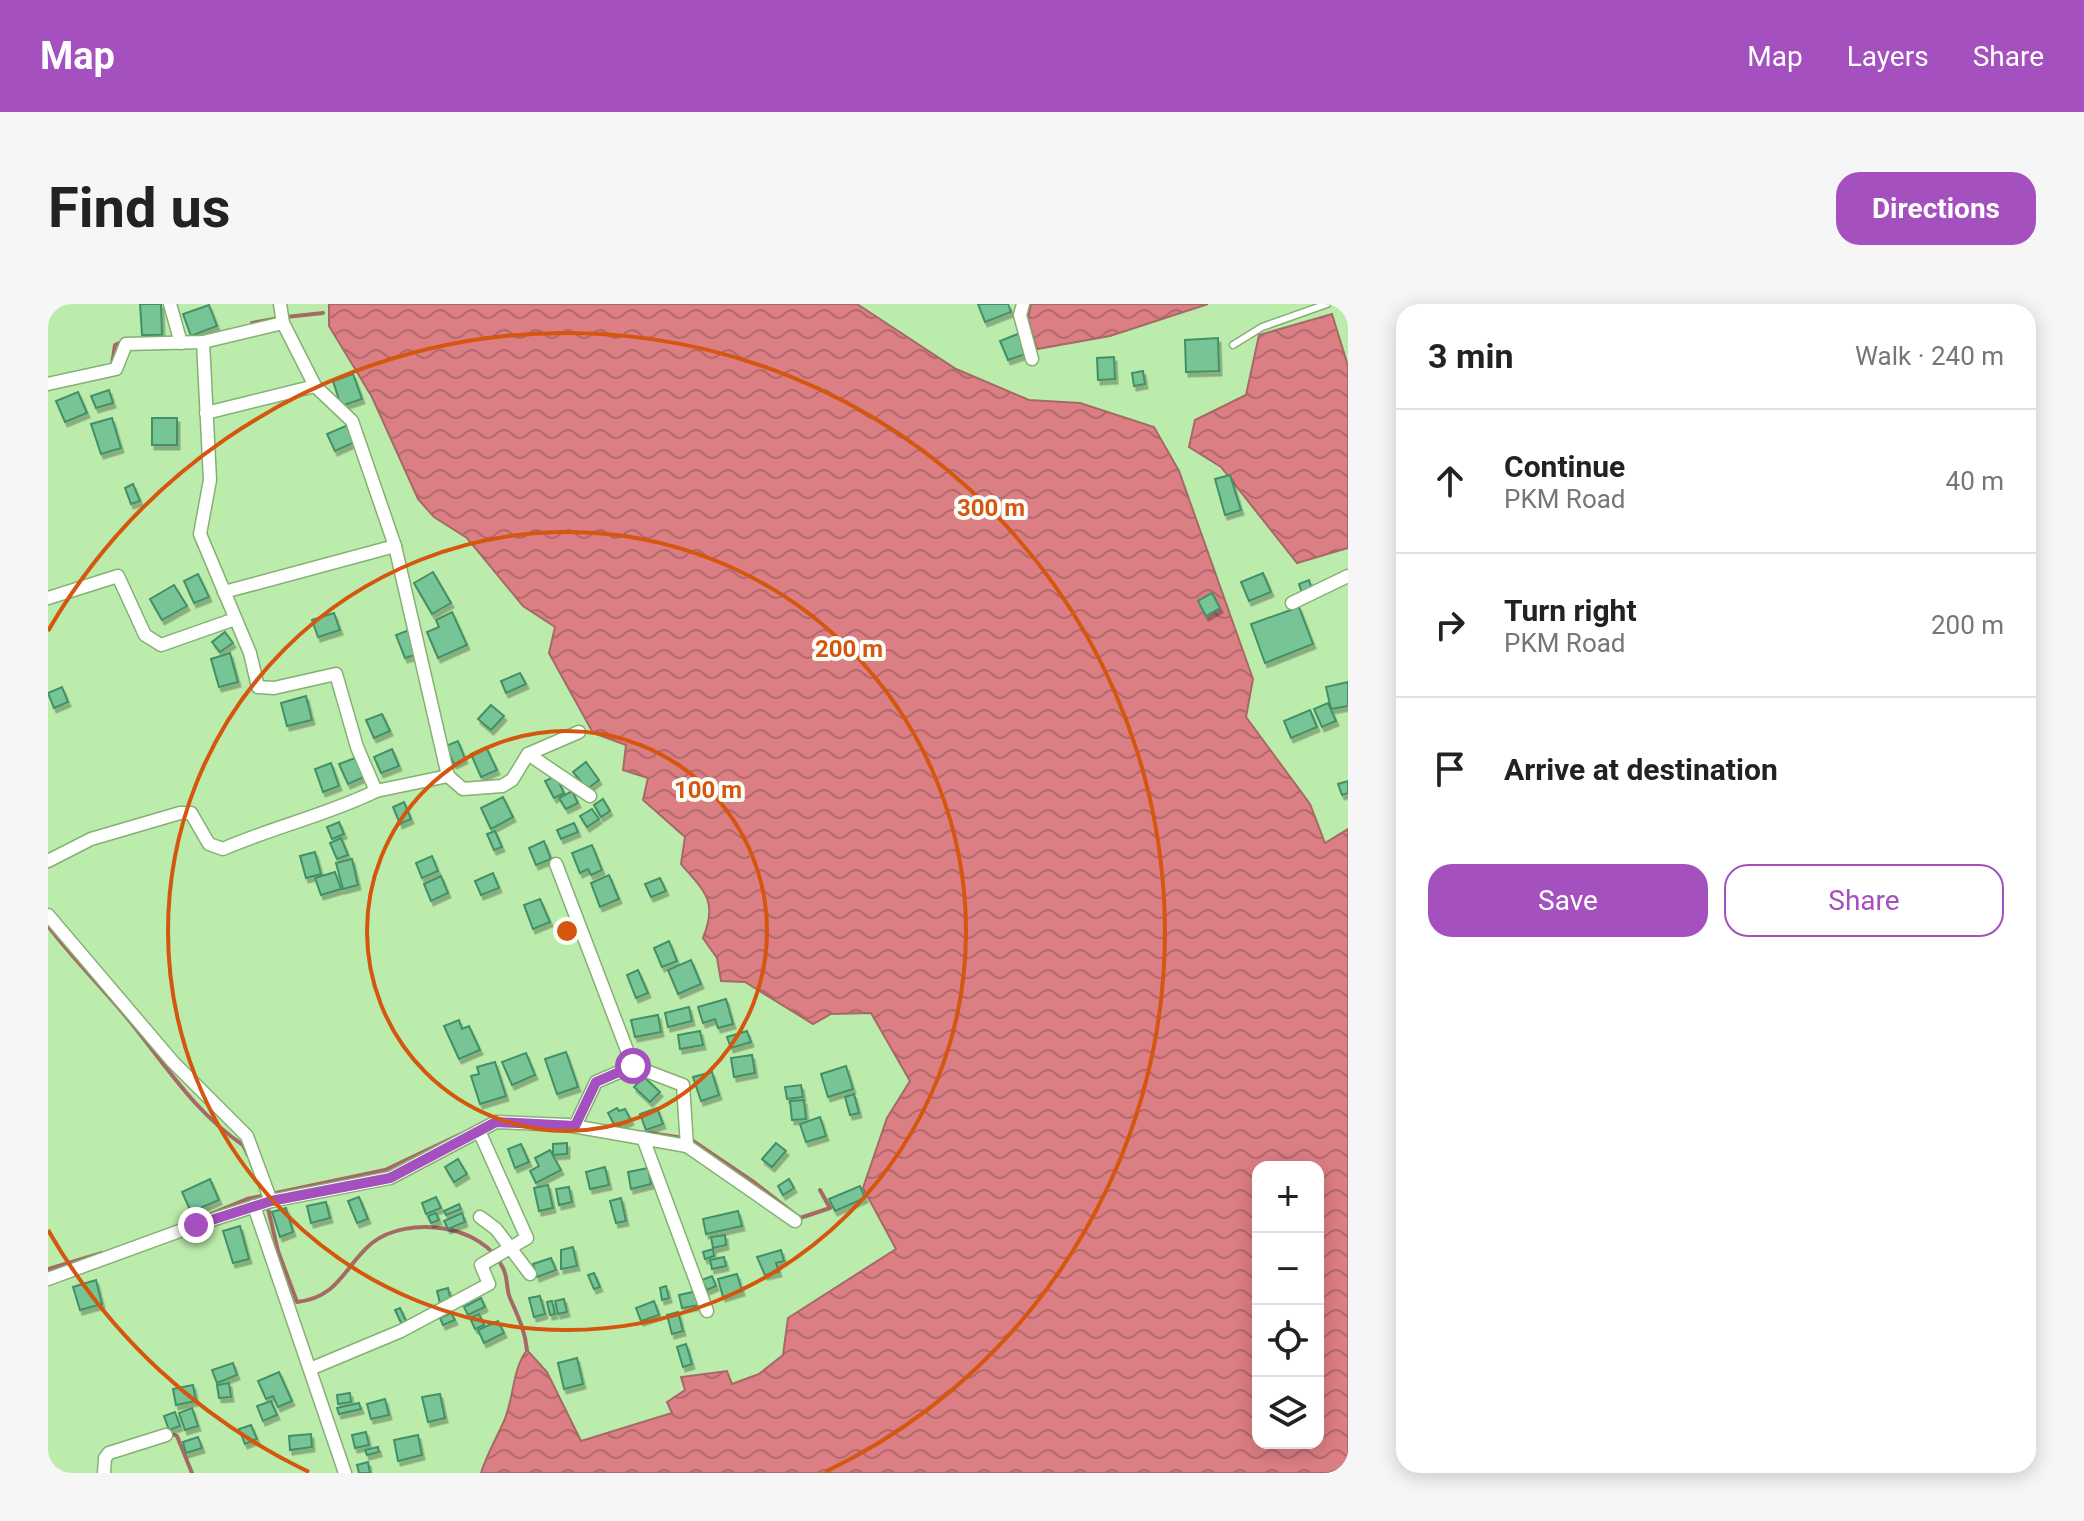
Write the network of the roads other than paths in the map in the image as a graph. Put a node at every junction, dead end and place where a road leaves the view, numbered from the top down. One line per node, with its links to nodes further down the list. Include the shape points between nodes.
1 (170, 304): 7 (street)
2 (280, 304): 5 (street)
3 (1023, 304): 9 (street, via 1020,315)
4 (1327, 304): 8 (lane, via 1262,327)
5 (283, 323): 6 (street); 11 (street)
6 (203, 342): 7 (street); 12 (street)
7 (181, 343): 10 (street, via 126,344 116,369)
8 (1233, 345)
9 (1032, 359)
10 (48, 384)
11 (315, 386): 12 (street); 13 (street, via 352,421)
12 (206, 413): 15 (street, via 210,480 200,534)
13 (395, 546): 15 (street); 21 (street)
14 (1348, 576): 17 (street)
15 (224, 592): 18 (street)
16 (48, 598): 18 (street, via 118,576 145,635 161,645)
17 (1292, 603)
18 (235, 619): 22 (street, via 258,687 336,674)
19 (579, 732): 20 (street)
20 (528, 754): 21 (street, via 502,786 463,789); 23 (street)
21 (448, 776): 22 (street)
22 (376, 791): 24 (street, via 223,849 209,844 191,813 180,813)
23 (590, 796)
24 (50, 857)
25 (556, 864): 27 (street)
26 (48, 915): 32 (street, via 173,1062 247,1136)
27 (633, 1066): 28 (street, via 596,1082); 31 (street, via 683,1085)
28 (575, 1126): 29 (street, via 502,1120); 30 (street)
29 (479, 1131): 32 (street, via 390,1178); 36 (street, via 527,1234)
30 (643, 1138): 31 (street); 39 (street)
31 (687, 1146): 35 (street)
32 (271, 1201): 33 (street)
33 (254, 1206): 38 (street); 40 (street)
34 (480, 1217): 36 (street)
35 (795, 1221)
36 (510, 1247): 37 (street); 40 (street, via 481,1265 489,1284 401,1331)
37 (530, 1274)
38 (48, 1279)
39 (707, 1311)
40 (310, 1369): 43 (street)
41 (166, 1435): 42 (street, via 109,1453)
42 (104, 1473)
43 (345, 1473)

